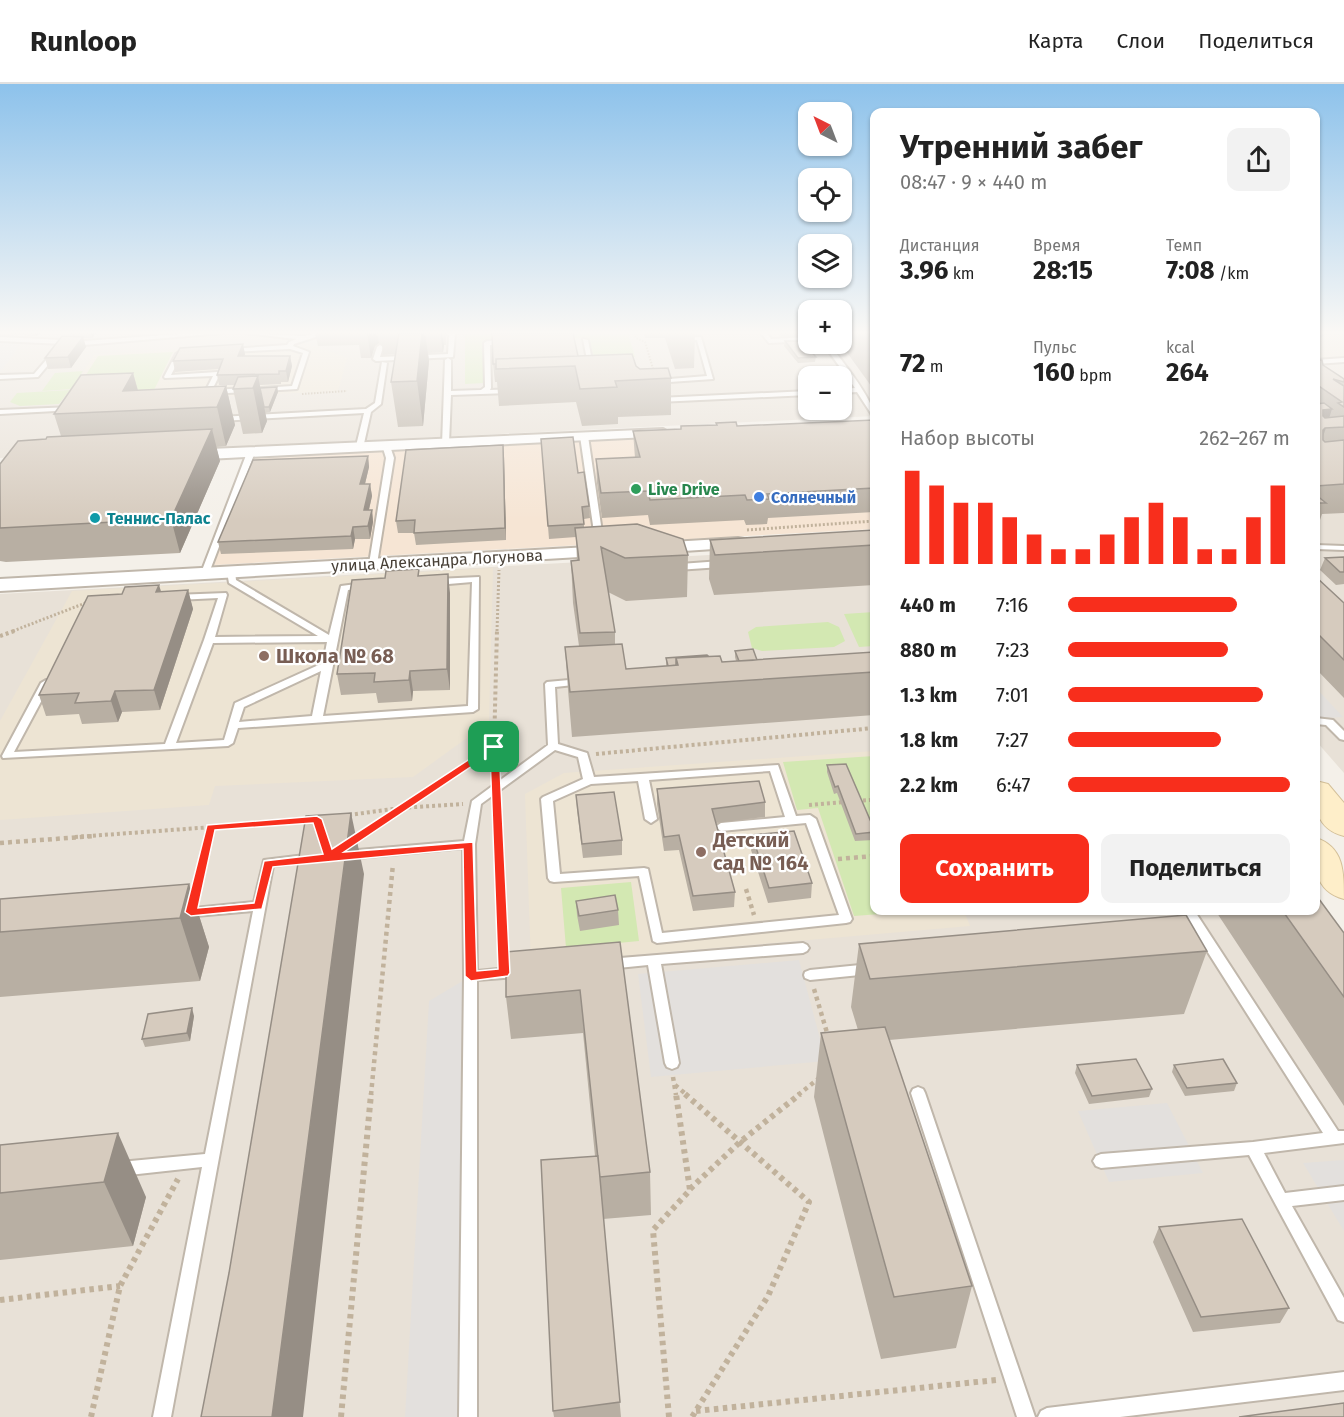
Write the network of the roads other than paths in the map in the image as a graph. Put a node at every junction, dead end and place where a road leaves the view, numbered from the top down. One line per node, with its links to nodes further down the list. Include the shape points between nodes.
1 (379, 395): 7 (lane, via 378,404)
2 (448, 395): 13 (lane)
3 (759, 395): 5 (lane)
4 (861, 395): 9 (lane)
5 (654, 400)
6 (83, 408): 8 (lane)
7 (368, 411): 10 (lane); 14 (lane)
8 (0, 412)
9 (870, 418)
10 (216, 419)
11 (675, 432): 12 (street)
12 (584, 436): 13 (street); 24 (lane)
13 (445, 443): 15 (street)
14 (360, 446): 15 (street); 16 (street)
15 (386, 446): 26 (lane, via 390,458)
16 (251, 452): 17 (street); 27 (lane)
17 (167, 456)
18 (752, 542): 19 (street)
19 (669, 547): 22 (street); 25 (lane, via 677,567)
20 (1320, 547): 21 (lane)
21 (1344, 548)
22 (640, 549)
23 (621, 550): 24 (street, улица Александра Логунова)
24 (601, 551): 26 (street, улица Александра Логунова)
25 (735, 563)
26 (373, 564): 28 (street, улица Александра Логунова)
27 (205, 573): 28 (street, улица Александра Логунова); 30 (street, улица Александра Логунова)
28 (232, 576): 32 (lane); 35 (lane)
29 (432, 582): 39 (lane, via 476,579 473,709)
30 (0, 585)
31 (377, 586): 35 (lane, via 344,588)
32 (223, 595): 33 (lane); 34 (lane)
33 (167, 598)
34 (209, 640): 35 (lane); 44 (lane)
35 (331, 640): 36 (lane)
36 (327, 665): 39 (lane); 41 (lane, via 239,705)
37 (51, 674): 44 (lane, via 7,756)
38 (597, 682): 43 (lane, via 550,684)
39 (316, 718): 41 (lane)
40 (1320, 721): 42 (lane, via 1329,722)
41 (234, 725): 44 (lane, via 228,743)
42 (1344, 738)
43 (553, 746): 46 (lane, via 583,755); 52 (lane, via 476,803)
44 (169, 747)
45 (643, 777): 46 (lane); 48 (lane); 49 (lane, via 774,767)
46 (589, 781): 49 (lane, via 547,799 554,878 644,872 657,938 846,919 810,819)
47 (1320, 796): 50 (main road)
48 (651, 819)
49 (792, 820): 51 (lane)
50 (1344, 825)
51 (721, 827)
52 (469, 844): 55 (lane, via 268,863); 66 (lane)
53 (1320, 855): 54 (main road)
54 (1344, 887)
55 (258, 906): 56 (lane); 71 (lane)
56 (167, 915)
57 (1190, 915): 58 (lane)
58 (1205, 938): 59 (lane); 69 (lane)
59 (1170, 941)
60 (802, 948): 61 (lane)
61 (654, 960): 62 (lane); 67 (lane)
62 (597, 965)
63 (880, 968): 65 (lane)
64 (527, 971): 66 (lane)
65 (810, 975)
66 (471, 976): 79 (lane)
67 (672, 1063)
68 (918, 1093): 80 (lane)
69 (1339, 1137): 70 (lane)
70 (1253, 1148): 72 (lane); 75 (lane)
71 (211, 1160): 73 (lane); 78 (lane)
72 (1101, 1161)
73 (105, 1170)
74 (1344, 1193): 75 (lane)
75 (1281, 1200): 76 (lane)
76 (1344, 1314)
77 (1344, 1381): 81 (lane)
78 (162, 1417)
79 (468, 1417)
80 (1026, 1417)
81 (1047, 1417)

